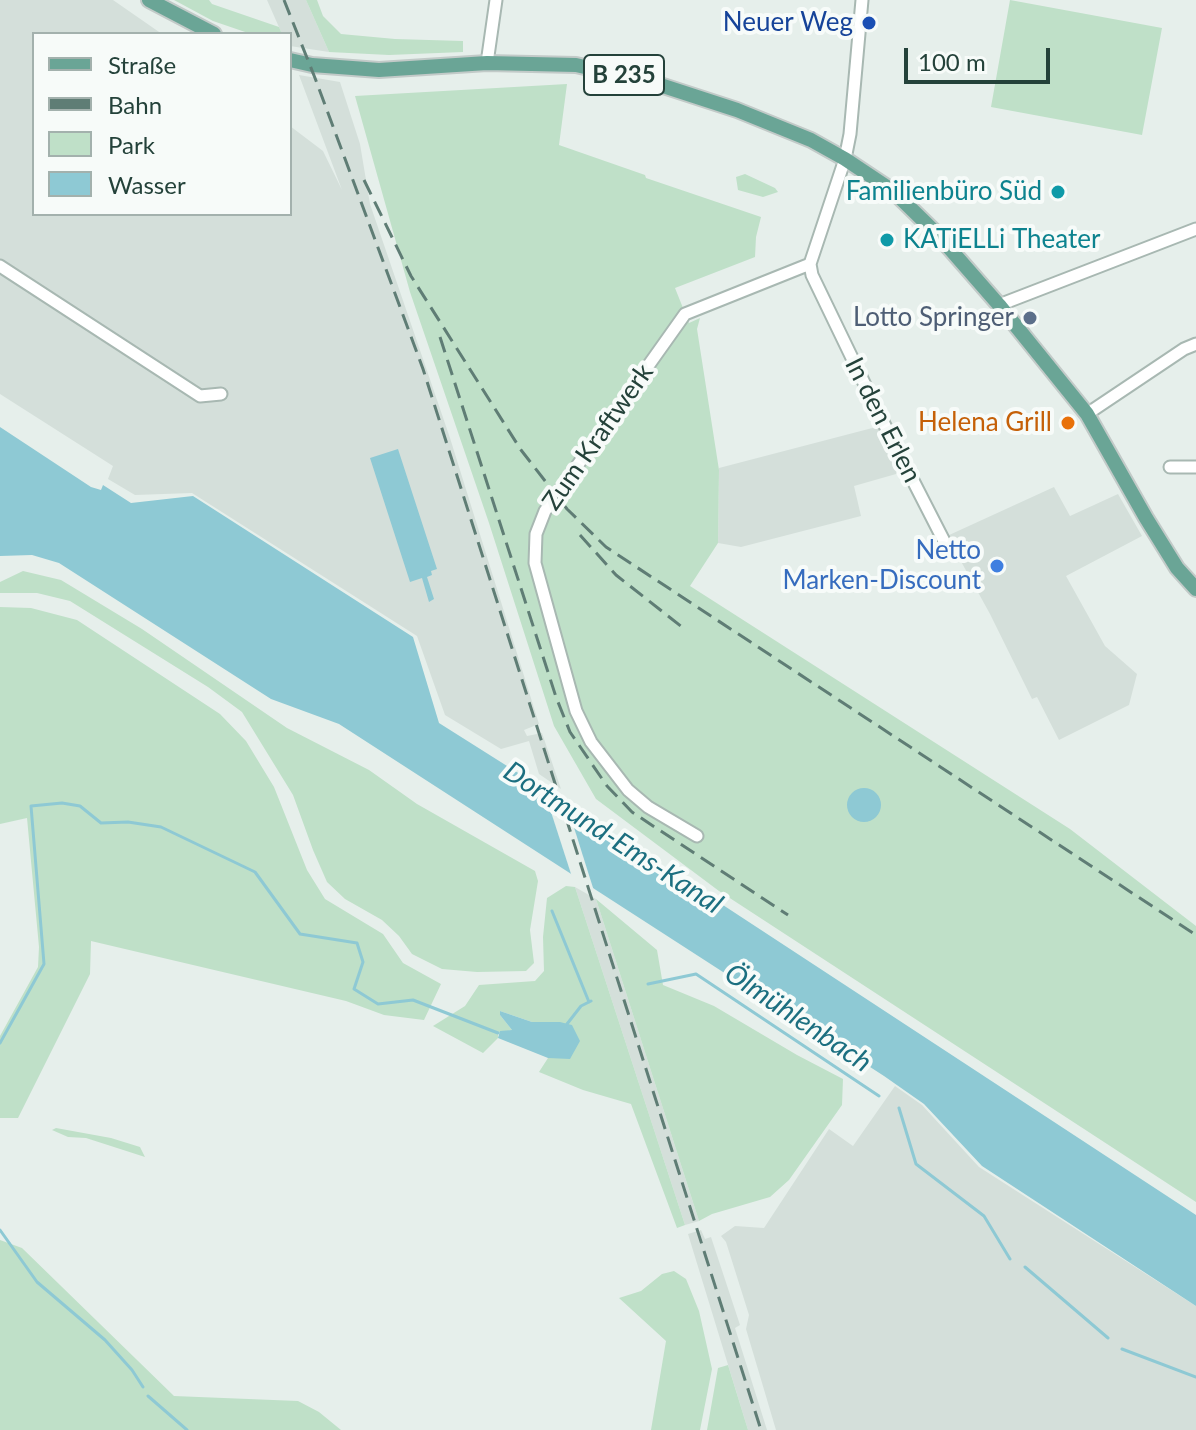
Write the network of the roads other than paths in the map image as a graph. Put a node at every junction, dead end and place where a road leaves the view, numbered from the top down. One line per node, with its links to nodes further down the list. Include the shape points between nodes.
1 (149, 0): 4 (main road)
2 (496, 0): 6 (street)
3 (862, 0): 7 (street)
4 (210, 32)
5 (292, 60): 6 (main road, B 235, via 379,70)
6 (487, 63): 7 (main road, B 235, via 576,65 627,75 757,116)
7 (845, 159): 9 (street); 11 (main road, B 235, via 893,191)
8 (1196, 229): 11 (street)
9 (810, 264): 17 (street, In den Erlen); 19 (street, Zum Kraftwerk, via 685,314 545,511 536,534 535,563 576,711 591,742 628,790)
10 (0, 266): 13 (street, via 200,396)
11 (999, 305): 14 (main road, B 235)
12 (1196, 344): 14 (street)
13 (221, 394)
14 (1087, 414): 18 (main road, B 235, via 1177,568)
15 (1170, 467): 16 (street)
16 (1196, 467)
17 (946, 545)
18 (1196, 589)
19 (697, 836)

